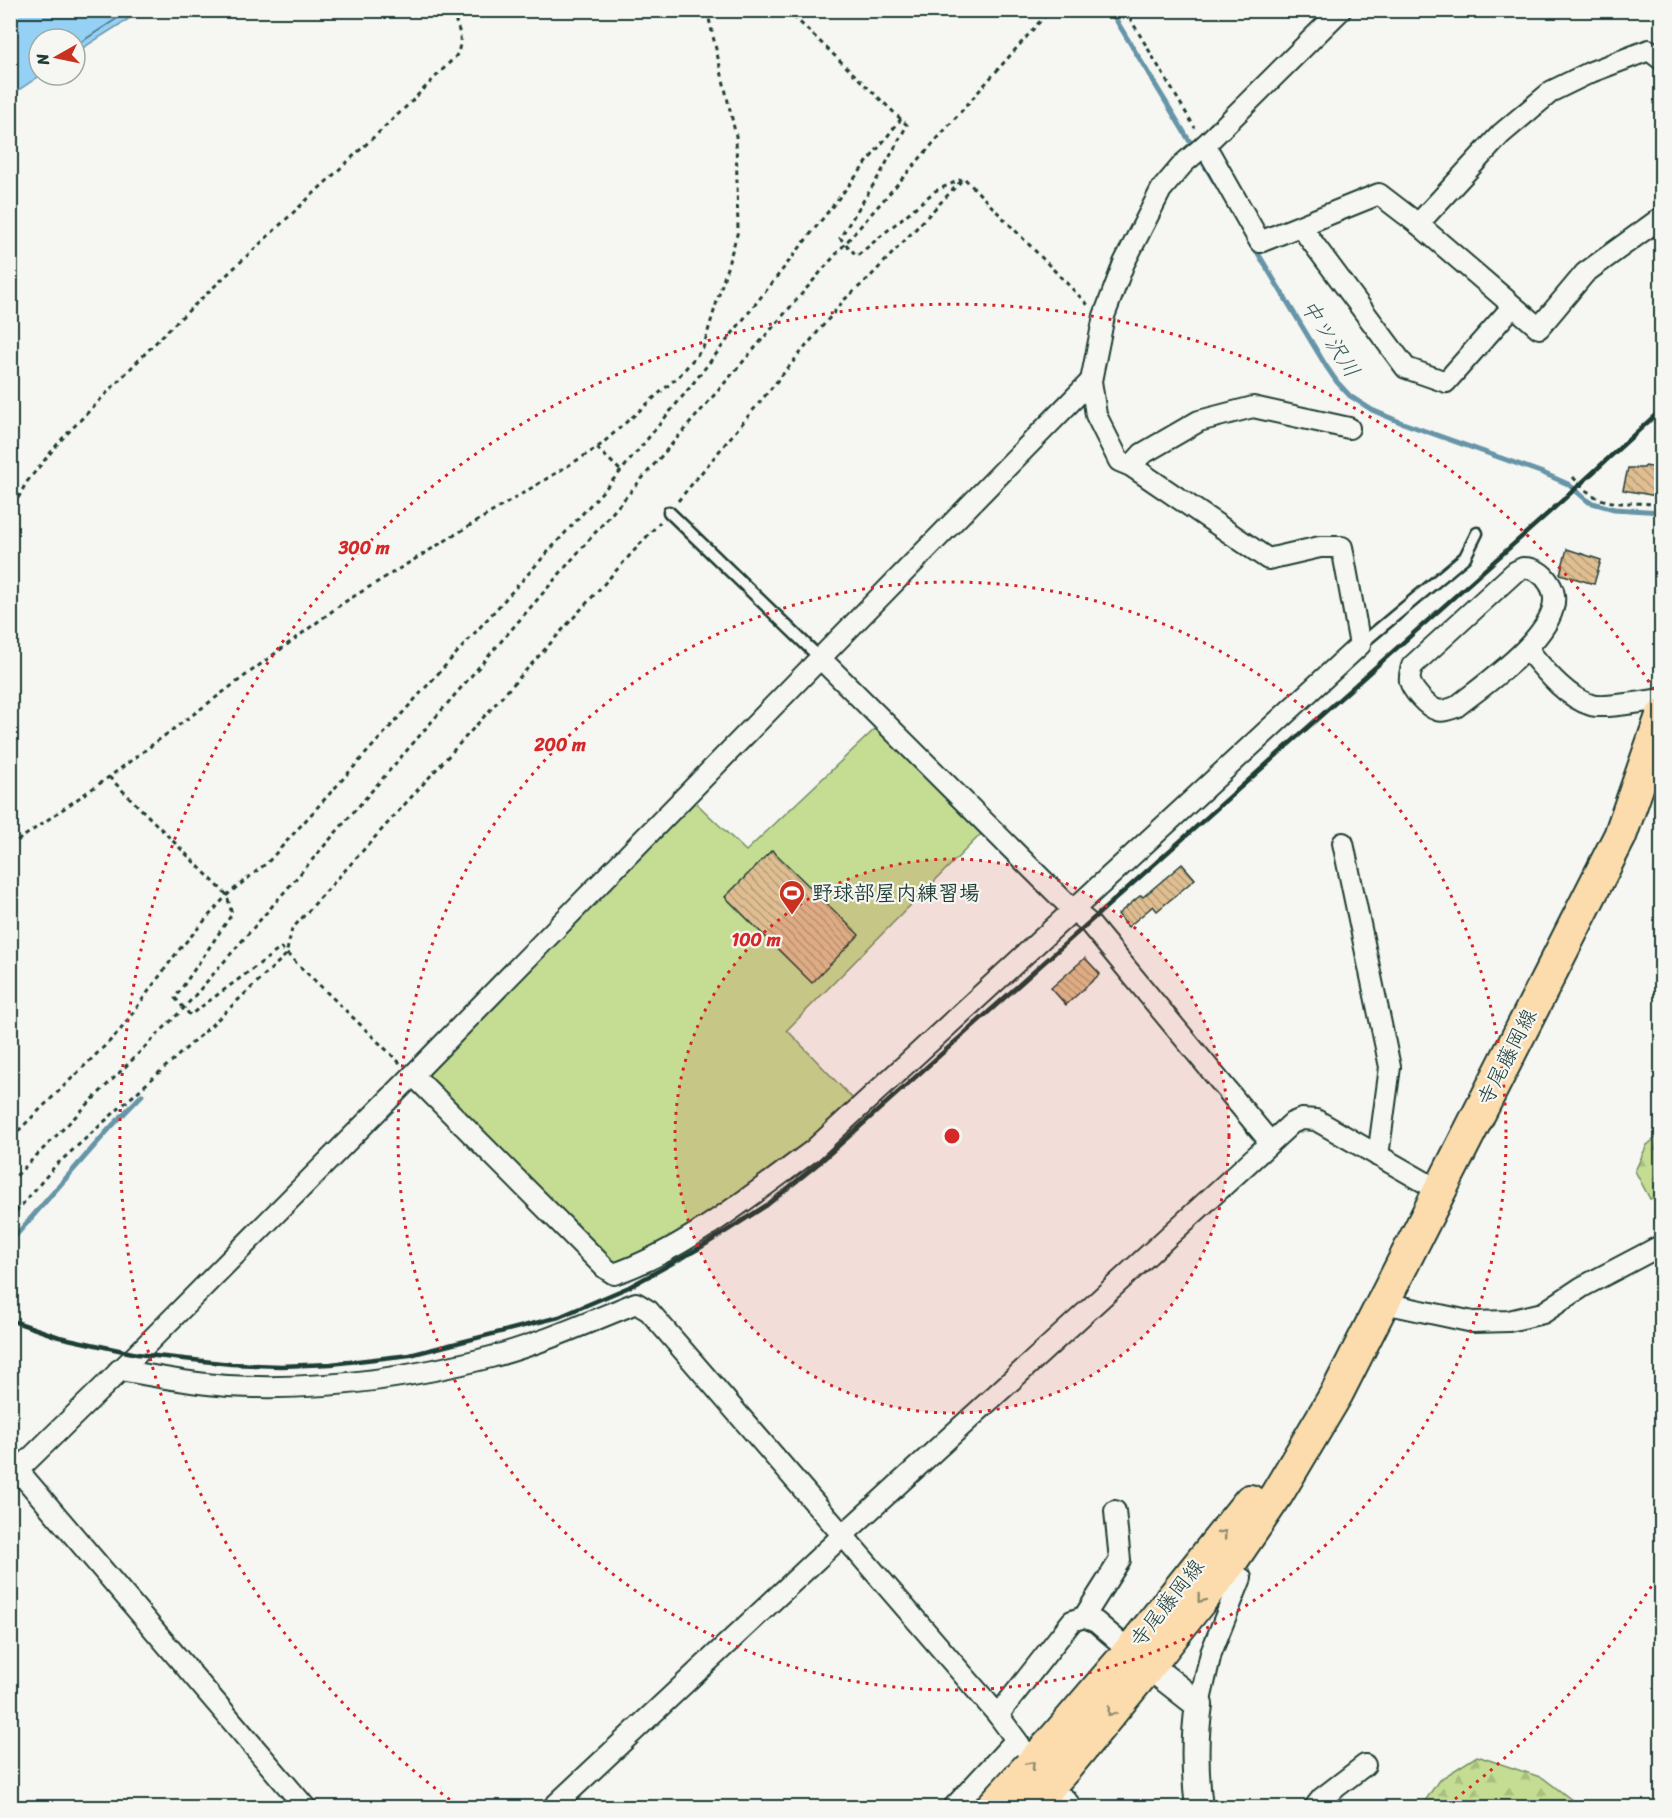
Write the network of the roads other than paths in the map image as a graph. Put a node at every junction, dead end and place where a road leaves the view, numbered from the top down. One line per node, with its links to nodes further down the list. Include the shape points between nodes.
1 (1341, 10): 3 (street)
2 (1662, 60): 5 (street, via 1649,50 1552,91 1501,134)
3 (1205, 145): 6 (street, via 1260,242); 8 (street, via 1161,190 1124,263 1104,316)
4 (1662, 218): 7 (street, via 1585,273 1539,328)
5 (1418, 224): 6 (street, via 1379,194); 7 (street)
6 (1301, 227): 7 (street, via 1406,368 1446,382)
7 (1513, 306)
8 (1091, 381): 10 (street, via 1096,415 1119,461); 15 (street)
9 (1349, 428): 10 (street, via 1253,407 1199,421 1142,454)
10 (1131, 466): 13 (street, via 1268,559 1320,547 1342,547)
11 (669, 512): 15 (lane)
12 (1477, 534): 13 (lane, via 1465,557)
13 (1360, 645): 19 (street)
14 (1527, 649): 14 (street, via 1456,707 1447,710 1429,705 1412,687 1412,666 1515,572 1531,568 1542,573 1551,585 1553,598 1546,627); 16 (street, via 1563,689 1591,705)
15 (821, 659): 19 (street); 20 (street)
16 (1662, 699)
17 (1661, 718): 23 (main road, 寺尾藤岡線, via 1620,836)
18 (1343, 843): 22 (street, via 1390,1067)
19 (1073, 910): 20 (street, via 812,1150 740,1204 673,1246 614,1274); 21 (street, via 1089,923)
20 (413, 1075): 26 (street)
21 (1270, 1142): 22 (street, via 1292,1123 1316,1120); 29 (street)
22 (1378, 1156): 23 (street)
23 (1440, 1191): 25 (main road, 寺尾藤岡線)
24 (1662, 1245): 25 (street, via 1582,1287 1543,1313 1509,1321 1473,1322)
25 (1384, 1303): 32 (main road, 寺尾藤岡線, via 1288,1477 1245,1541)
26 (119, 1371): 27 (street); 29 (street, via 226,1386 280,1387 412,1374 492,1357 636,1303 649,1311)
27 (13, 1470): 36 (street)
28 (1115, 1511): 31 (street, via 1120,1560)
29 (843, 1536): 34 (street); 37 (street)
30 (1241, 1578): 33 (street, via 1211,1653)
31 (1084, 1617): 32 (street, via 1096,1622); 34 (street, via 1072,1621)
32 (1139, 1659): 33 (street); 39 (main road, 寺尾藤岡線, one-way to 32); 40 (main road, 寺尾藤岡線, one-way to 40, via 1065,1768)
33 (1199, 1705): 41 (street)
34 (998, 1715): 38 (street, via 1018,1743)
35 (1365, 1766): 42 (street)
36 (306, 1808)
37 (552, 1808)
38 (953, 1808)
39 (991, 1808)
40 (1029, 1808)
41 (1199, 1808)
42 (1314, 1808)

